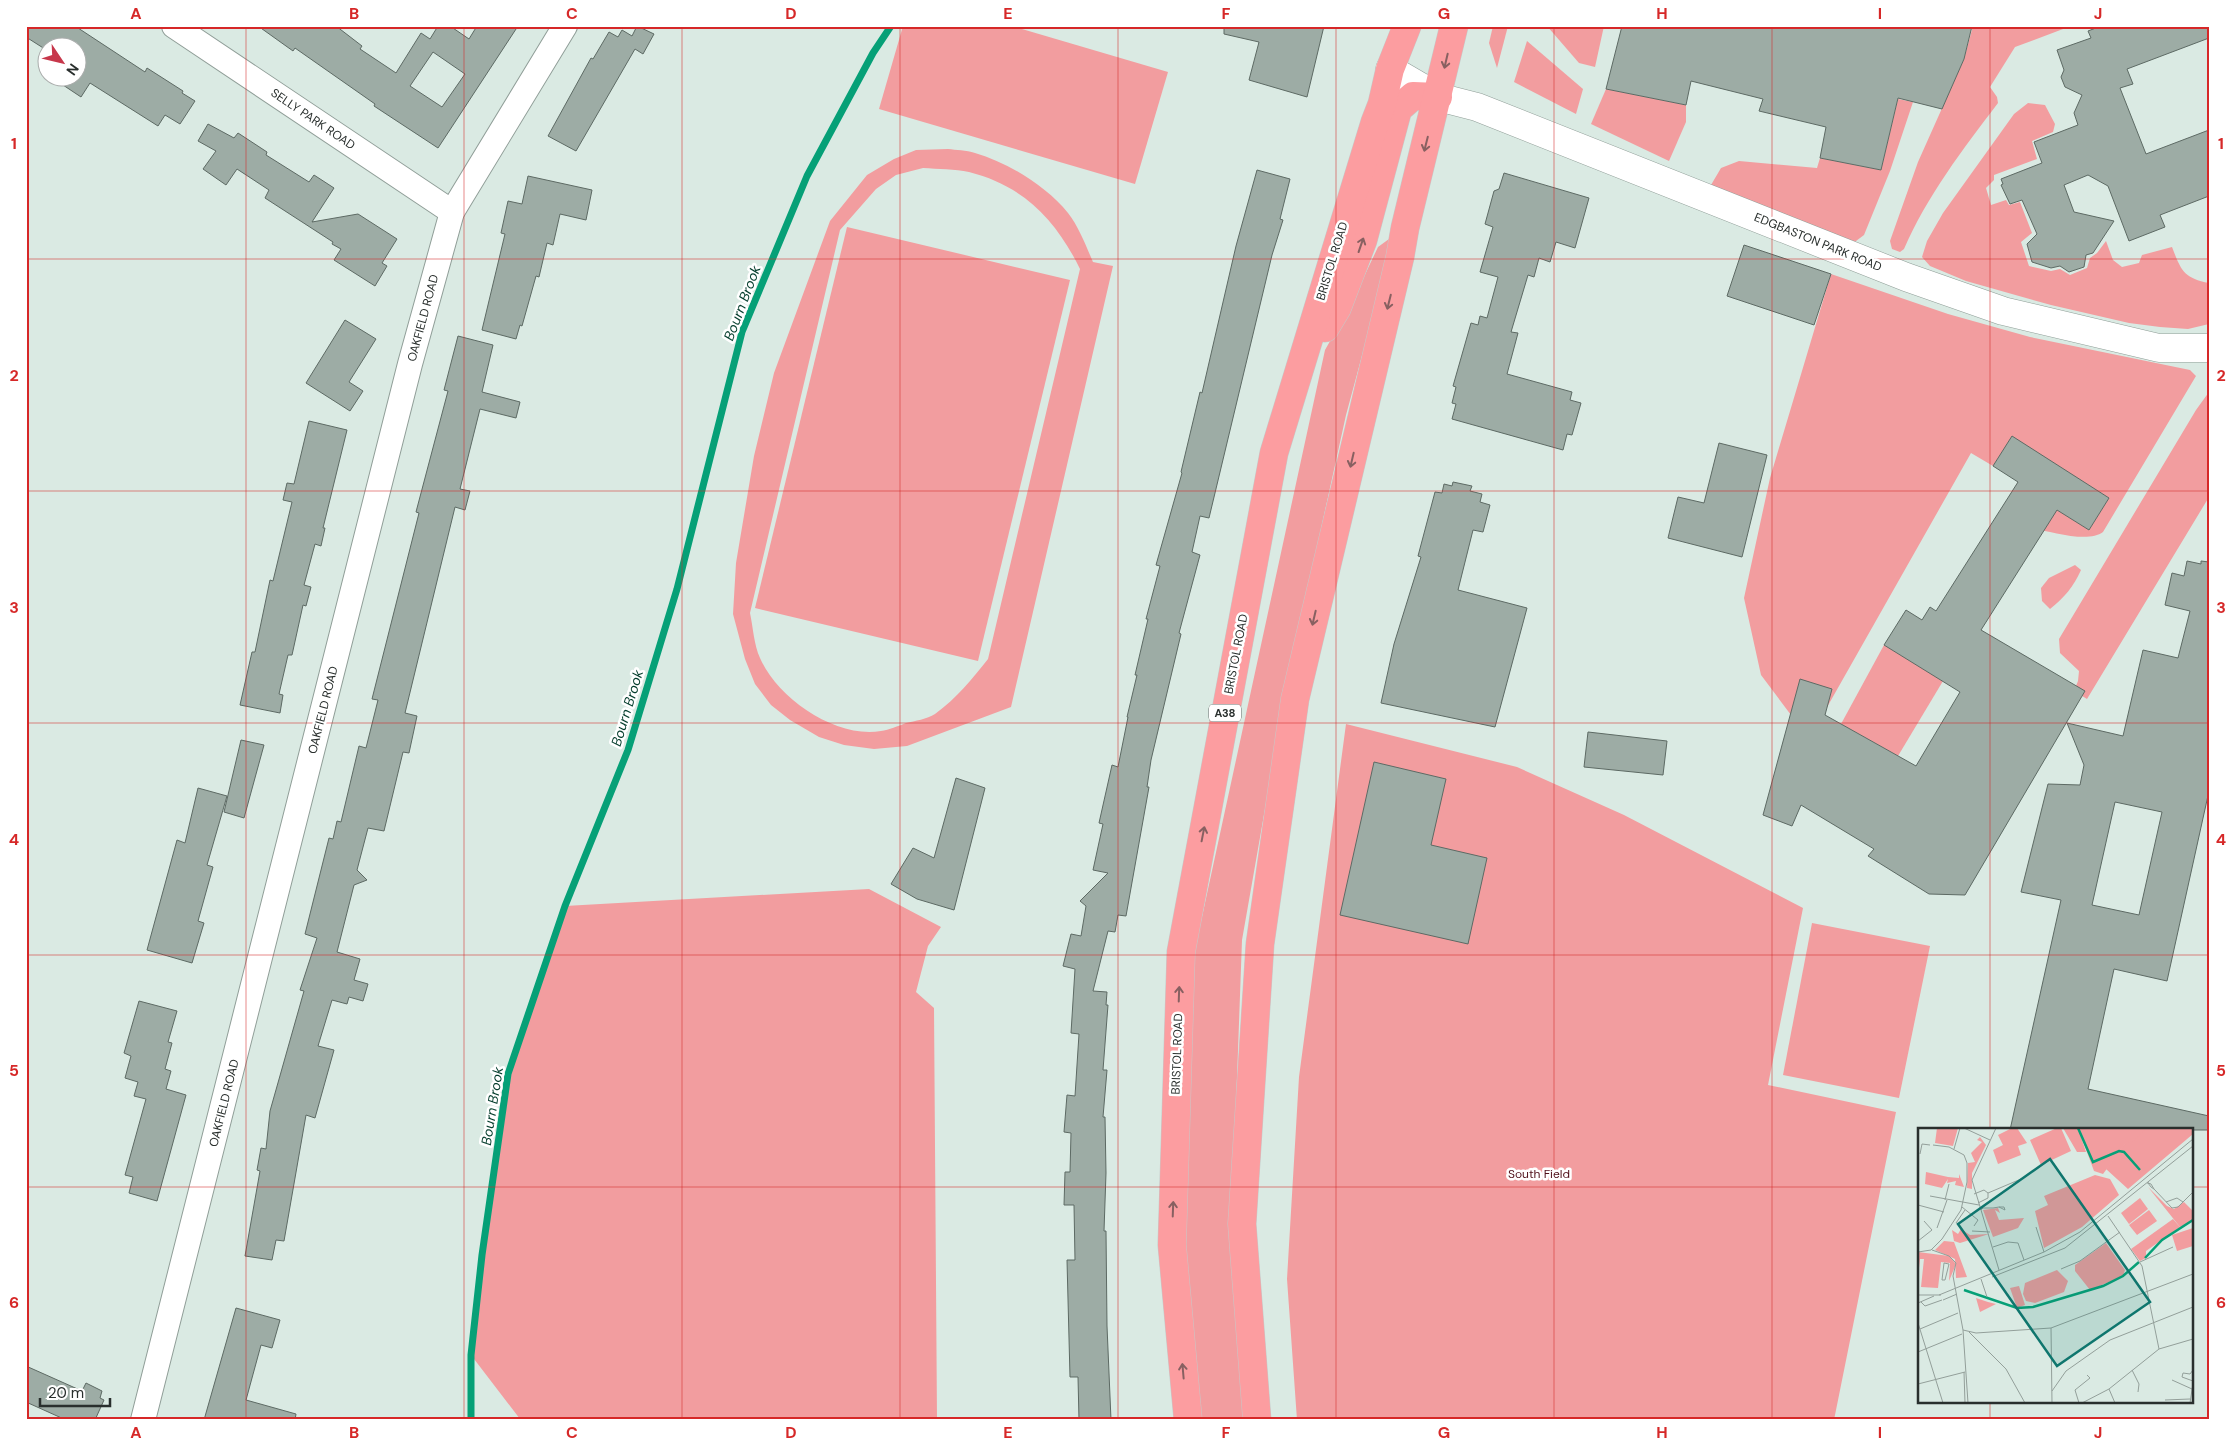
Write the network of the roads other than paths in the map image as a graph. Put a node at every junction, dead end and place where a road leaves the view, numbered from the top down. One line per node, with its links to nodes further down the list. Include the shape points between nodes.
1 (174, 26): 7 (street, SELLY PARK ROAD)
2 (565, 26): 7 (street, OAKFIELD ROAD)
3 (1406, 26): 5 (highway, BRISTOL ROAD / A38)
4 (1454, 26): 6 (highway, one-way to 6)
5 (1390, 69): 6 (street, EDGBASTON PARK ROAD); 9 (highway, BRISTOL ROAD / A38)
6 (1438, 96): 8 (street, EDGBASTON PARK ROAD, via 1477,107 1906,277 2004,311 2159,348); 9 (highway, one-way to 6, via 1338,308 1363,240 1398,109 1413,96); 12 (highway, one-way to 12, via 1294,699 1260,944 1242,1224)
7 (452, 212): 10 (street, OAKFIELD ROAD, via 410,364)
8 (2209, 348)
9 (1301, 366): 11 (highway, BRISTOL ROAD / A38, one-way to 9, via 1172,1245 1181,952 1274,453)
10 (143, 1420)
11 (1188, 1420)
12 (1257, 1420)

